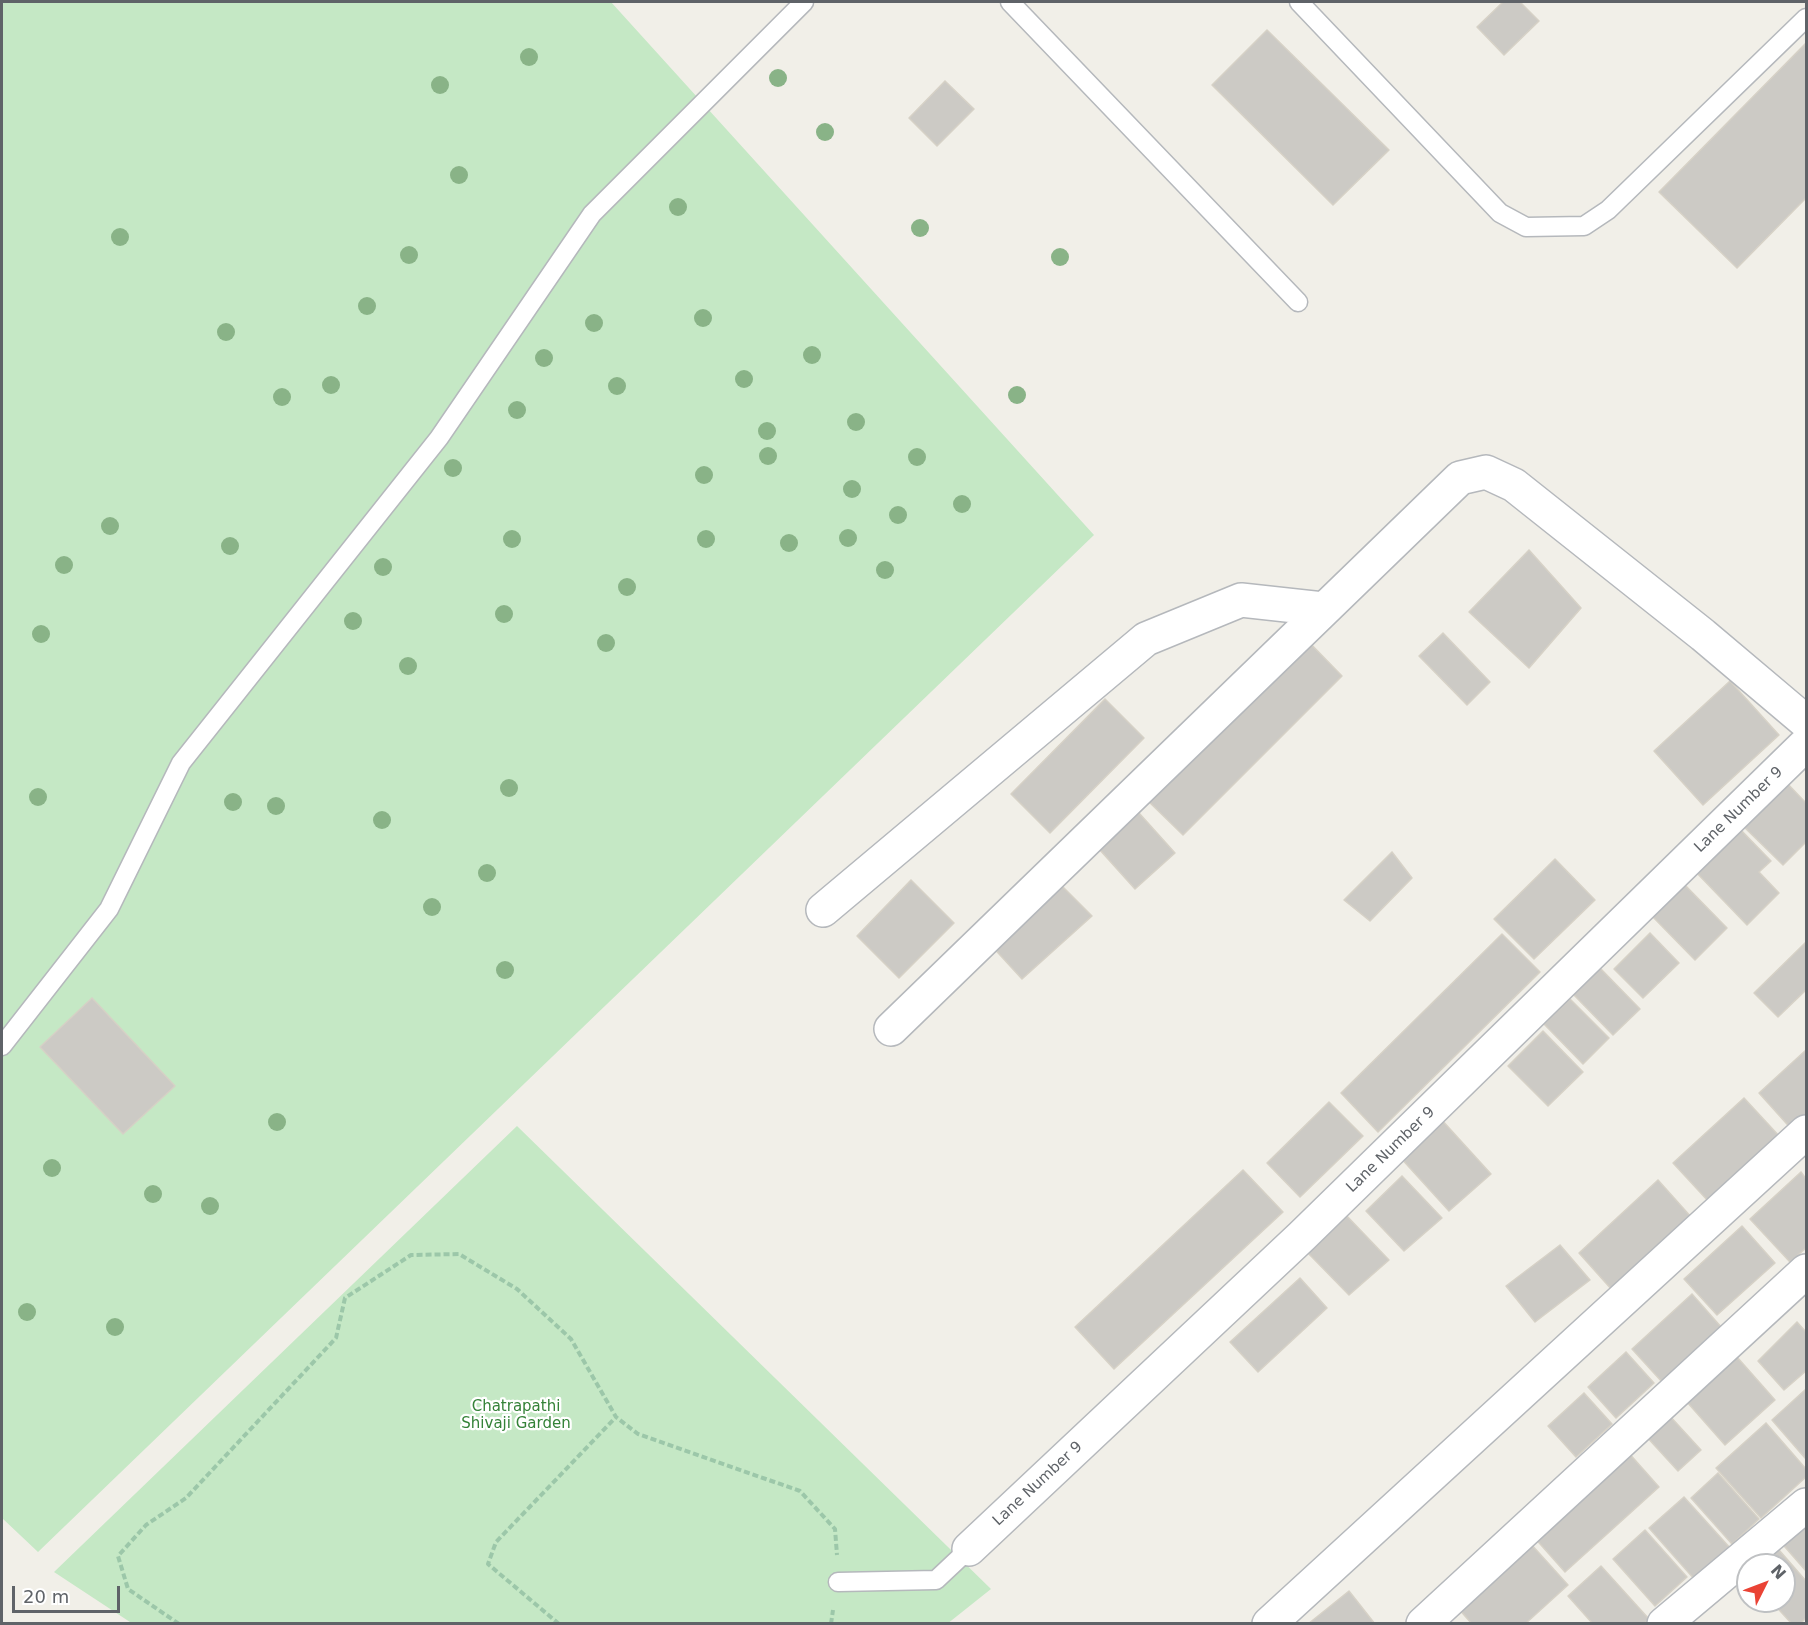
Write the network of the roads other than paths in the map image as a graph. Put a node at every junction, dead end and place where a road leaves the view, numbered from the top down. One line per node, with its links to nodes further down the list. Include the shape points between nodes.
1 (804, 2): 11 (lane, via 592,214 439,438 181,763 109,909)
2 (1010, 2): 5 (lane)
3 (1299, 2): 4 (lane, via 1500,213 1526,227 1584,226 1608,210)
4 (1806, 18)
5 (1298, 302)
6 (1323, 609): 7 (street, via 1460,478 1486,472 1514,485); 9 (street, via 1241,600 1146,639); 10 (street)
7 (1806, 722)
8 (1806, 744): 15 (street, Lane Number 9, via 1302,1236)
9 (823, 910)
10 (891, 1029)
11 (2, 1046)
12 (1806, 1132): 17 (street)
13 (1806, 1271): 18 (street)
14 (1806, 1505): 19 (street)
15 (969, 1549): 16 (lane, via 936,1580)
16 (838, 1582)
17 (1269, 1623)
18 (1423, 1623)
19 (1664, 1623)

